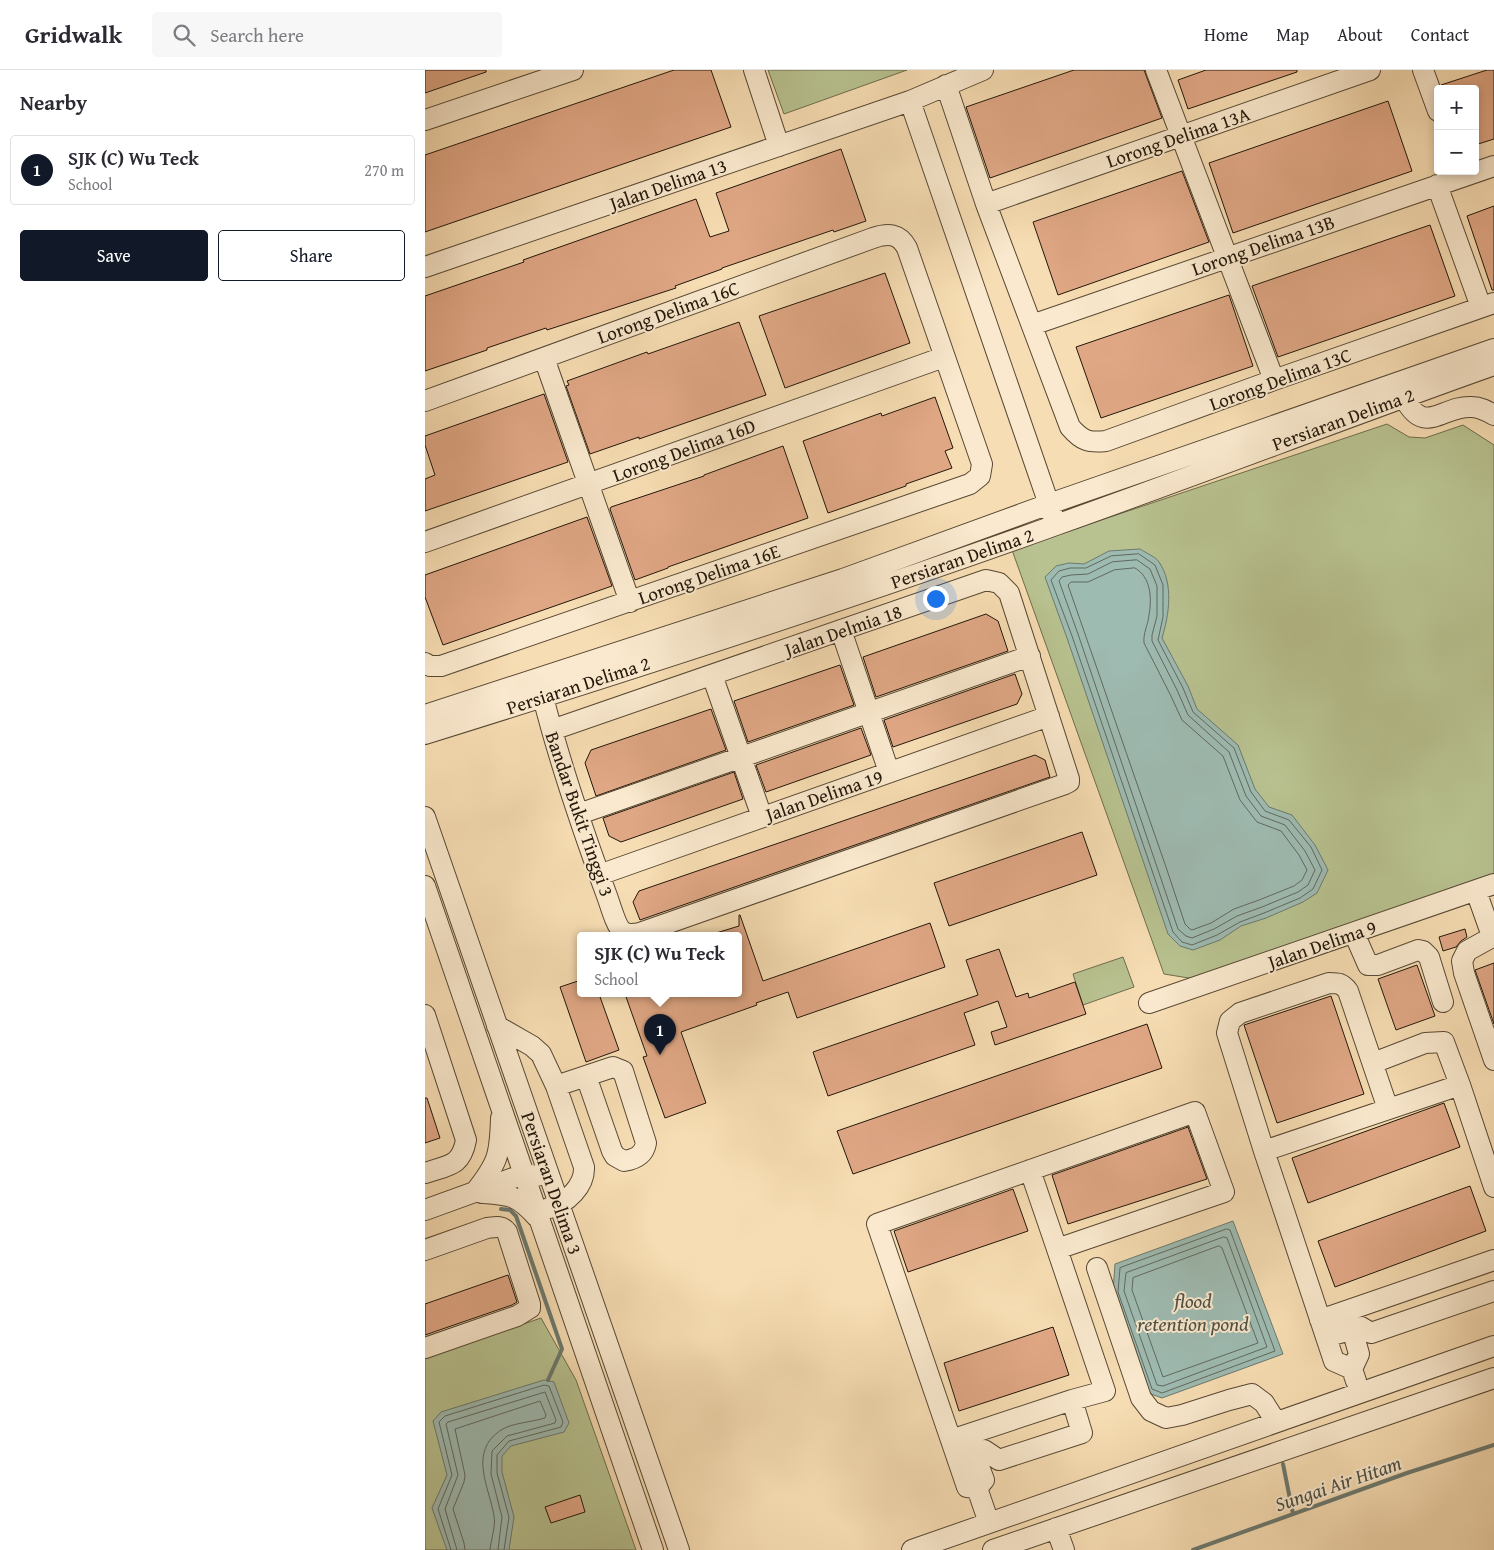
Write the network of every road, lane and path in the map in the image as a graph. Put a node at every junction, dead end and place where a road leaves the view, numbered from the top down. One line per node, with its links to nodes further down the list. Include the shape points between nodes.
1 (573, 70): 10 (street)
2 (754, 70): 12 (street)
3 (983, 70): 7 (street)
4 (1157, 70): 11 (street)
5 (1370, 70): 11 (street, Lorong Delima 13A)
6 (1423, 70): 8 (street)
7 (946, 85): 9 (street, Jalan Delima 13); 17 (street)
8 (1434, 100)
9 (910, 102): 12 (street, Jalan Delima 13); 31 (street)
10 (425, 120)
11 (1181, 136): 17 (street, Lorong Delima 13A); 18 (street)
12 (779, 146): 19 (street, Jalan Delima 13)
13 (1494, 166): 14 (street, Lorong Delima 13B)
14 (1479, 170)
15 (1458, 175): 16 (street, Lorong Delima 13B)
16 (1437, 185): 18 (street, Lorong Delima 13B); 20 (street)
17 (986, 204): 21 (street)
18 (1227, 257): 21 (street, Lorong Delima 13B); 26 (street)
19 (425, 267)
20 (1488, 305): 26 (street, Lorong Delima 13C)
21 (1032, 325): 26 (street, Lorong Delima 13C, via 1070,427 1078,437 1092,443 1106,441)
22 (1494, 349): 31 (street, Persiaran Delima 2)
23 (944, 357): 24 (street, Lorong Delima 16C, via 904,242 896,236 881,235); 30 (street, Lorong Delima 16D); 35 (street, Lorong Delima 16E, via 982,464 980,476 970,484)
24 (544, 358): 28 (street, Lorong Delima 16C); 30 (street)
25 (1494, 365): 27 (street, Persiaran Delima 2)
26 (1273, 380)
27 (1404, 397): 29 (street, via 1410,409 1423,418 1470,406); 32 (street, Persiaran Delima 2)
28 (425, 401)
29 (1490, 408)
30 (588, 484): 33 (street, Lorong Delima 16D); 35 (street)
31 (1049, 504): 32 (street); 34 (street, Persiaran Delima 2)
32 (1056, 525): 34 (street, Persiaran Delima 2)
33 (425, 542)
34 (846, 588): 36 (street); 41 (street, Persiaran Delima 2); 44 (street, Persiaran Delima 2)
35 (630, 602): 39 (street, Lorong Delima 16E, via 441,666)
36 (860, 624): 37 (street, Jalan Delmia 18); 38 (street, Jalan Delmia 18, via 986,580 999,583 1009,593)
37 (841, 630): 40 (street, Jalan Delmia 18); 42 (street)
38 (1030, 656): 42 (street); 43 (street, Jalan Delmia 18)
39 (425, 663)
40 (711, 675): 45 (street, Jalan Delmia 18); 46 (street)
41 (543, 697): 44 (street, Persiaran Delima 2); 45 (street, Bandar Bukit Tinggi 3)
42 (869, 713): 46 (street); 47 (street)
43 (1049, 716): 47 (street, Jalan Delima 19); 56 (street, Jalan Delmia 18, via 1069,782)
44 (427, 724)
45 (552, 730): 48 (street, Bandar Bukit Tinggi 3)
46 (741, 758): 48 (street); 50 (street)
47 (889, 772): 50 (street, Jalan Delima 19)
48 (579, 814): 51 (street, Bandar Bukit Tinggi 3)
49 (425, 817): 61 (street, Persiaran Delima 3)
50 (762, 817): 51 (street, Jalan Delima 19)
51 (599, 875): 54 (street, Bandar Bukit Tinggi 3)
52 (425, 886): 68 (street, Persiaran Delima 3)
53 (1485, 888): 57 (street, Jalan Delima 9); 58 (street)
54 (621, 931): 55 (street, Jalan Delmia 18)
55 (624, 932)
56 (643, 932)
57 (1354, 933): 59 (street, via 1368,965 1378,965 1418,950 1425,953); 60 (street, Jalan Delima 9)
58 (1493, 936): 63 (street, via 1467,951 1462,961)
59 (1443, 1002)
60 (1149, 1004)
61 (497, 1026): 67 (street, via 536,1048); 70 (street, Persiaran Delima 3)
62 (427, 1027): 73 (street, via 466,1140 464,1151 455,1163)
63 (1494, 1060)
64 (1373, 1063): 66 (street, via 1425,1043 1444,1042); 69 (street); 71 (street, via 1349,991 1339,983 1329,983 1240,1013 1230,1021 1227,1034)
65 (586, 1076): 67 (street)
66 (1460, 1085): 69 (street); 75 (street)
67 (557, 1086): 77 (street, via 584,1174 581,1184)
68 (502, 1109): 74 (street, Persiaran Delima 3); 76 (street, via 501,1136 495,1162)
69 (1388, 1109): 71 (street)
70 (537, 1139): 74 (street, via 534,1161); 77 (street, Persiaran Delima 3)
71 (1264, 1152): 85 (street)
72 (1030, 1170): 80 (street); 80 (street, via 1195,1112 1224,1192); 96 (street, via 877,1224)
73 (425, 1173)
74 (524, 1174): 76 (street); 77 (street, via 539,1177); 79 (street, Persiaran Delima 3)
75 (1494, 1187)
76 (475, 1192): 78 (street); 79 (street, via 510,1195)
77 (556, 1196): 79 (street, via 546,1209); 92 (street, Persiaran Delima 3)
78 (425, 1210)
79 (538, 1213): 94 (street, Persiaran Delima 3)
80 (1057, 1248): 93 (street, via 1105,1391)
81 (425, 1250): 88 (street, via 487,1228 504,1228 529,1296 530,1308 525,1313)
82 (1494, 1260): 85 (street)
83 (1097, 1268): 95 (street, via 1141,1398 1151,1411 1166,1418 1252,1394 1264,1403)
84 (1494, 1291): 86 (street, via 1371,1334 1361,1327)
85 (1323, 1328): 86 (street); 89 (street, via 1334,1362)
86 (1352, 1328): 89 (street, via 1359,1354)
87 (1494, 1346): 91 (street)
88 (425, 1348)
89 (1353, 1368): 91 (street)
90 (1494, 1378): 98 (street)
91 (1360, 1392): 95 (street)
92 (626, 1398): 94 (street); 100 (street, Persiaran Delima 3)
93 (1072, 1400): 96 (street); 96 (street, via 1082,1433 999,1460 984,1450)
94 (604, 1406): 99 (street, Persiaran Delima 3)
95 (1277, 1422): 97 (street)
96 (961, 1451): 97 (street, via 967,1487 977,1488)
97 (989, 1523): 101 (street)
98 (1056, 1528): 102 (street); 103 (street)
99 (653, 1550)
100 (679, 1550)
101 (912, 1550)
102 (993, 1550)
103 (1064, 1550)

